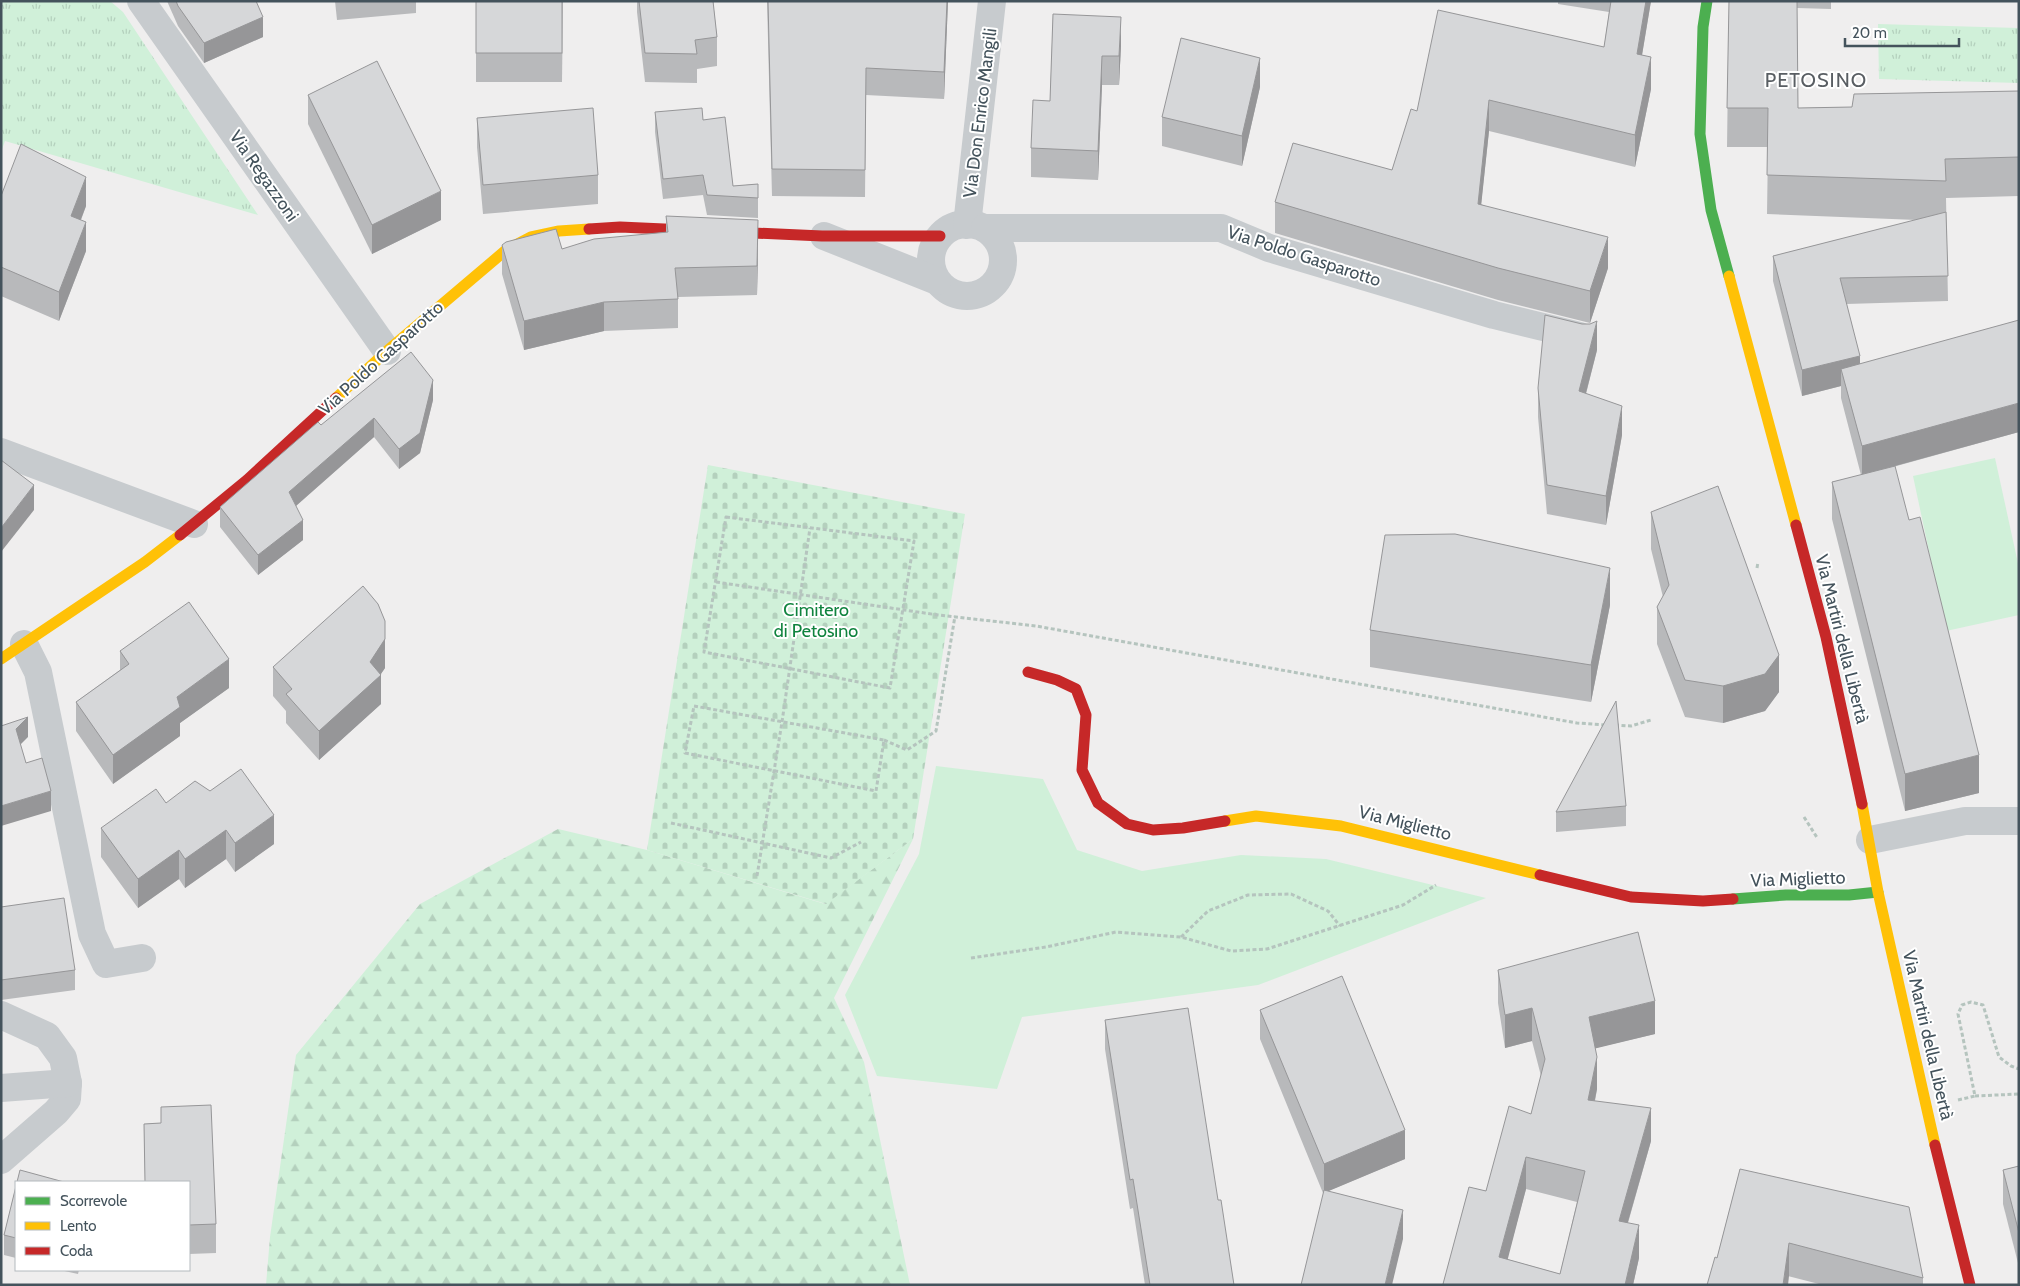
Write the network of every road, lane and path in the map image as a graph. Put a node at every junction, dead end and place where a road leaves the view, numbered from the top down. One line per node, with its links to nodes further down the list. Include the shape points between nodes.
1 (141, 1): 9 (street, Via Regazzoni)
2 (992, 1): 4 (street, Via Don Enrico Mangili)
3 (1707, 1): 31 (street, Via Martiri della Libertà, via 1703,27 1700,134 1712,210 1826,637)
4 (976, 226): 6 (street, via 949,229); 7 (street, via 1000,245 1003,257 998,280 980,295 968,297 946,290); 8 (street, Via Poldo Gasparotto, via 1220,228 1269,248 1494,315)
5 (822, 236): 6 (street, Via Poldo Gasparotto); 7 (street, Via Poldo Gasparotto); 9 (street, Via Poldo Gasparotto, via 620,227 559,231 530,237 506,250)
6 (940, 236): 7 (street, via 931,258)
7 (937, 281)
8 (1586, 338)
9 (387, 350): 11 (street, Via Poldo Gasparotto, via 247,480)
10 (1, 452): 11 (street)
11 (194, 524): 19 (street, Via Poldo Gasparotto, via 145,562)
12 (810, 528): 15 (path, via 726,517); 16 (path); 17 (path, via 914,541)
13 (1758, 562): 14 (path)
14 (1757, 568)
15 (716, 582): 16 (path); 21 (path, via 704,652)
16 (800, 594): 17 (path); 21 (path)
17 (903, 609): 18 (path); 21 (path, via 890,688)
18 (956, 616): 23 (path, via 1036,626 1576,723 1631,726); 25 (path, via 936,731 907,750)
19 (24, 644): 20 (street, Via Poldo Gasparotto); 39 (street, via 38,672 92,934 106,964)
20 (1, 659)
21 (789, 669): 24 (path)
22 (1028, 672): 34 (street, Via Miglietto, via 1076,689 1086,715 1082,770 1098,803 1127,824 1153,830 1256,816 1341,826)
23 (1651, 720)
24 (782, 722): 25 (path); 26 (path); 26 (path, via 694,706 684,753)
25 (884, 740): 26 (path, via 876,791)
26 (774, 771): 33 (path)
27 (1804, 817): 30 (path)
28 (2019, 822): 31 (street, via 1965,821)
29 (671, 823): 33 (path)
30 (1818, 839)
31 (1870, 840): 36 (street, Via Martiri della Libertà)
32 (860, 842): 33 (path, via 831,858)
33 (762, 843): 35 (path)
34 (1461, 856): 36 (street, Via Miglietto, via 1631,897 1703,901 1786,894); 37 (path, via 1445,880 1403,905)
35 (757, 876)
36 (1878, 892): 49 (street, Via Martiri della Libertà)
37 (1340, 926): 38 (path, via 1267,949 1231,951); 38 (path, via 1328,911 1291,894 1248,895 1208,911)
38 (1181, 938): 40 (path, via 1116,932 1046,948)
39 (142, 958)
40 (971, 958)
41 (1, 1015): 43 (street, via 47,1036 63,1058)
42 (2019, 1069): 46 (path, via 1998,1057 1982,1005 1962,1004 1958,1014)
43 (68, 1083): 44 (street); 48 (street, via 67,1099 56,1112)
44 (1, 1088)
45 (2019, 1094): 46 (path)
46 (1975, 1096): 47 (path)
47 (1954, 1100)
48 (1, 1160)
49 (1970, 1285)

